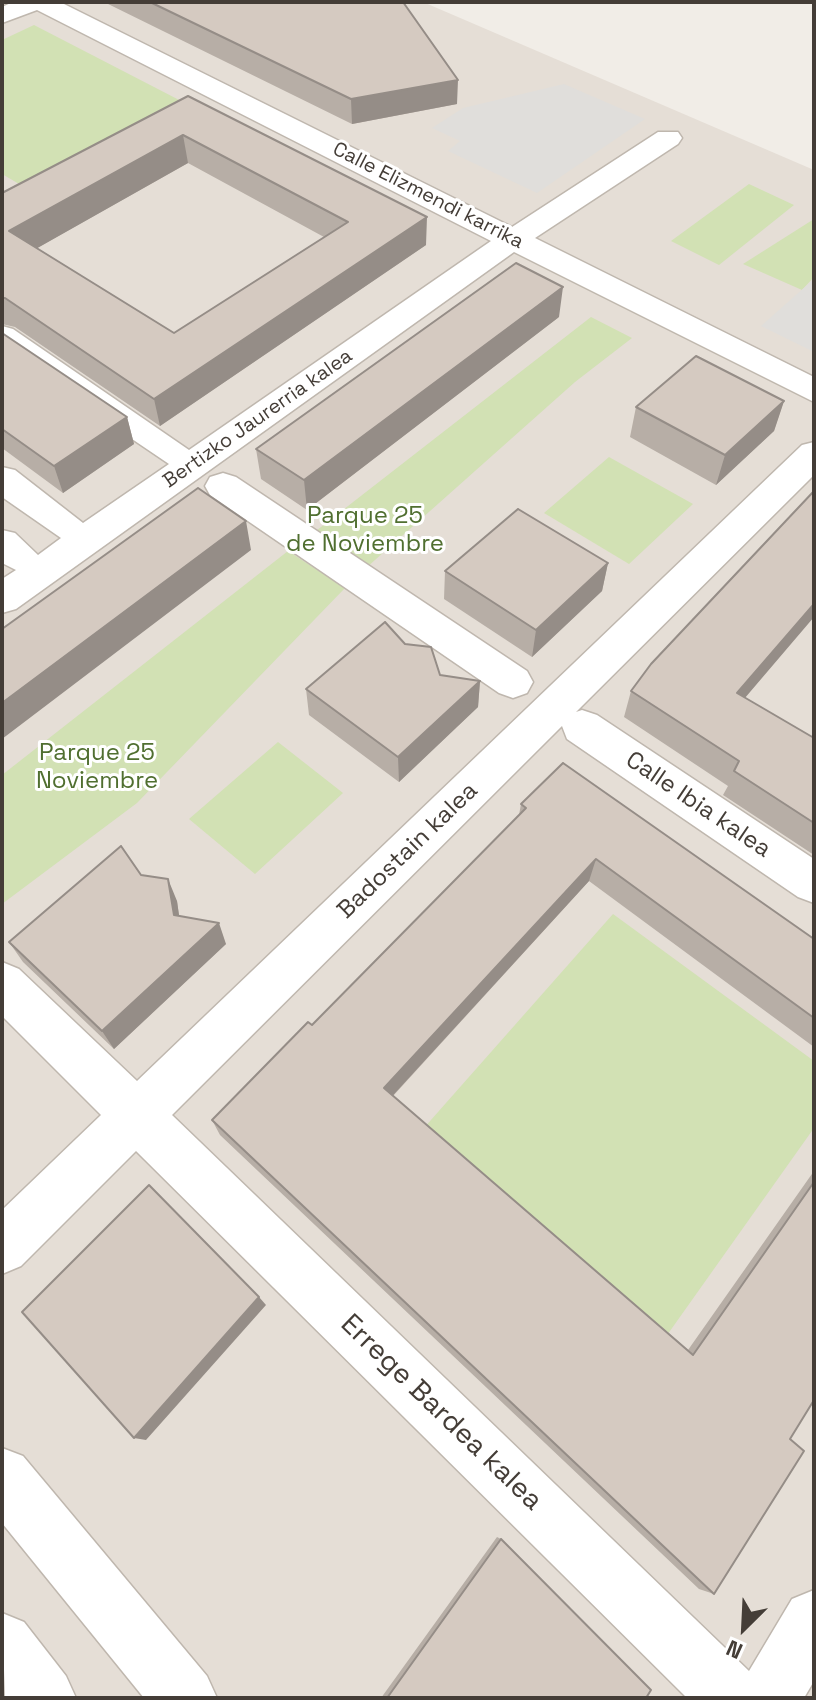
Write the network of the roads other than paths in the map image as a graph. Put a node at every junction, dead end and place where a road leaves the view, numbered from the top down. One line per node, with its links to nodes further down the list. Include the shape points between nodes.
1 (34, 2): 3 (street)
2 (41, 2): 5 (street, Calle Elizmendi karrika)
3 (2, 16)
4 (668, 138): 5 (street, Bertizko Jaurerria kalea)
5 (513, 239): 7 (street, Calle Elizmendi karrika); 13 (street, Bertizko Jaurerria kalea)
6 (2, 336): 8 (street)
7 (814, 391)
8 (173, 453)
9 (814, 454): 18 (street, Badostain kalea)
10 (2, 479): 12 (street)
11 (223, 486): 14 (street)
12 (67, 527)
13 (2, 599)
14 (513, 682)
15 (582, 727): 16 (street, Calle Ibia kalea)
16 (814, 883)
17 (2, 984): 24 (street, Errege Bardea kalea)
18 (2, 1247)
19 (2, 1477): 23 (street)
20 (814, 1621): 25 (street)
21 (2, 1644): 22 (street)
22 (44, 1698)
23 (185, 1698)
24 (732, 1698)
25 (769, 1698)

